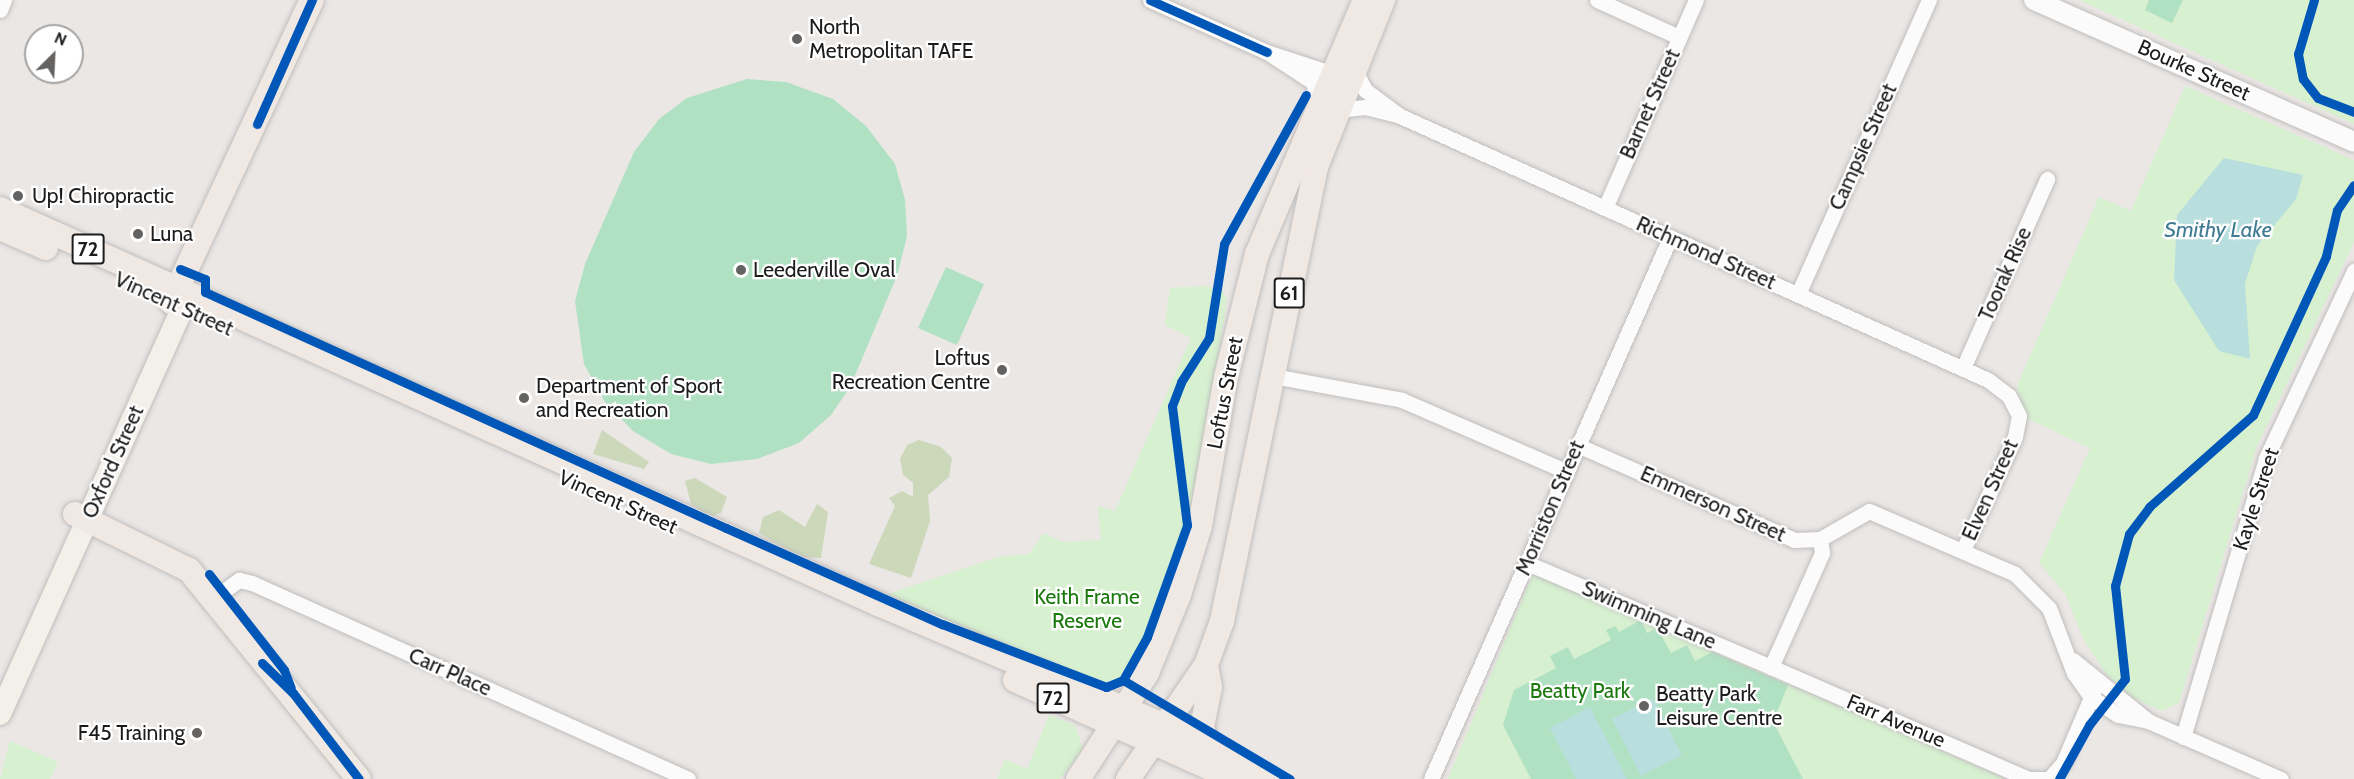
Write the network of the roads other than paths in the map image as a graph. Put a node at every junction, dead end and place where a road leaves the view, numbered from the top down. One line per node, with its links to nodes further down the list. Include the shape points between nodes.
1 (4, 0): 10 (street)
2 (312, 0): 24 (main road, Oxford Street, via 219,208 205,226)
3 (1150, 0): 12 (street)
4 (1365, 0): 13 (main road, Loftus Street / 61)
5 (1383, 0): 13 (main road, Loftus Street / 61)
6 (1597, 0): 11 (street)
7 (1696, 0): 11 (street, Barnet Street)
8 (1929, 0): 23 (street, Campsie Street)
9 (2034, 0): 16 (street, Bourke Street)
10 (0, 9)
11 (1679, 37): 18 (street, Barnet Street)
12 (1267, 52): 13 (street); 14 (street, via 1313,82)
13 (1345, 73): 14 (main road, Loftus Street / 61); 15 (street, Richmond Street)
14 (1328, 106): 15 (street, Richmond Street, via 1365,107); 26 (main road, Loftus Street / 61); 42 (main road, Loftus Street / 61, via 1252,270 1190,562 1163,637)
15 (1400, 116): 18 (street, Richmond Street)
16 (2354, 142)
17 (2047, 179): 25 (street, Toorak Rise)
18 (1605, 208): 21 (street, Richmond Street)
19 (0, 209): 24 (main road, Vincent Street / 72)
20 (0, 228): 24 (main road, Vincent Street / 72)
21 (1670, 238): 23 (street, Richmond Street); 28 (street, Morriston Street)
22 (2354, 271): 45 (street, Kayle Street, via 2266,458)
23 (1798, 294): 25 (street, Richmond Street)
24 (184, 302): 30 (main road, Oxford Street); 42 (main road, Vincent Street / 72); 42 (main road, Vincent Street / 72, via 991,669)
25 (1963, 369): 27 (street, Richmond Street)
26 (1274, 376): 29 (street, via 1402,400); 36 (main road, Loftus Street / 61, via 1229,596)
27 (2009, 396): 32 (street, Elven Street, via 2019,416 2015,437)
28 (1577, 445): 29 (street, Morriston Street); 31 (street, Emmerson Street, via 1794,540)
29 (1565, 471): 33 (street, Morriston Street)
30 (83, 512): 34 (main road, via 172,546); 39 (main road, Oxford Street); 41 (main road, Oxford Street)
31 (1820, 539): 32 (street, via 1869,512); 37 (street, via 1822,553)
32 (1963, 550): 35 (street, via 2035,589)
33 (1527, 563): 37 (street, Swimming Lane); 53 (street, Morriston Street)
34 (219, 594): 47 (main road, via 284,670 293,693); 48 (street, Carr Place, via 239,580 252,583)
35 (2073, 660): 38 (street); 40 (street, via 2074,673)
36 (1206, 665): 44 (main road, Loftus Street / 61); 46 (main road, via 1210,687 1202,727)
37 (1771, 667): 40 (street, Farr Avenue, via 2028,779 2049,779 2063,763)
38 (2098, 681): 40 (street, Farr Avenue); 43 (street)
39 (0, 682)
40 (2091, 697): 43 (street, via 2118,715)
41 (0, 714)
42 (1120, 719): 44 (main road, Vincent Street / 72); 49 (main road, Loftus Street / 61)
43 (2148, 721): 45 (street)
44 (1160, 735): 46 (main road, Vincent Street / 72); 50 (main road, Loftus Street / 61); 51 (main road, Vincent Street / 72)
45 (2183, 737): 54 (street)
46 (1207, 745): 52 (main road, Vincent Street / 72)
47 (359, 779)
48 (688, 779)
49 (1078, 779)
50 (1128, 779)
51 (1234, 779)
52 (1267, 779)
53 (1431, 779)
54 (2281, 779)

